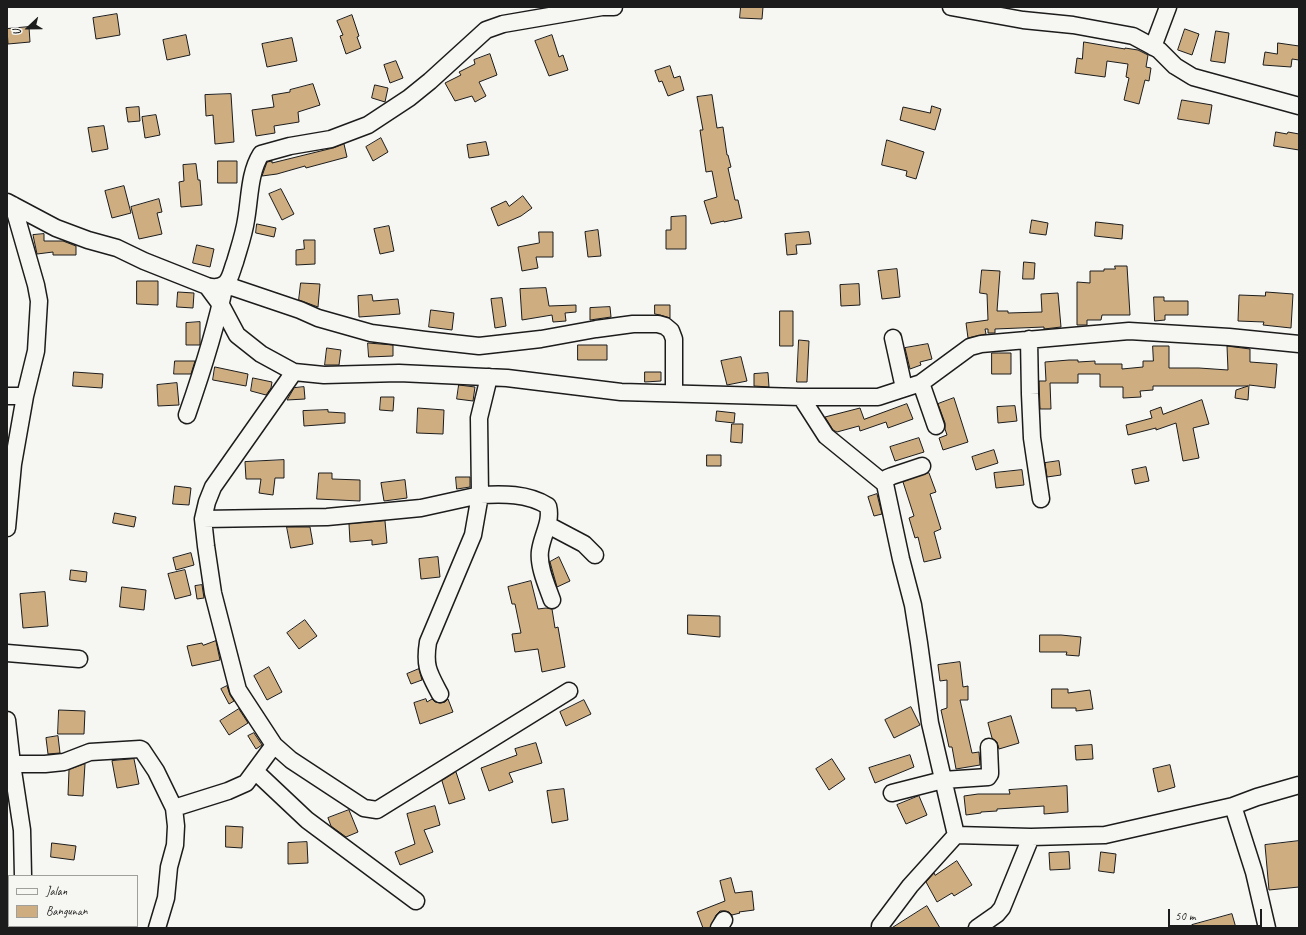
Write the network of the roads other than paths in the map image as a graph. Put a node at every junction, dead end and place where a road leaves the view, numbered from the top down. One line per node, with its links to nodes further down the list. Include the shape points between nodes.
1 (602, 7): 2 (street); 8 (street, via 504,24 486,30 409,98 368,125 330,139 260,154 253,171 241,241)
2 (614, 7)
3 (951, 7): 5 (street, via 1133,36)
4 (1168, 7): 5 (street)
5 (1153, 47): 6 (street, via 1193,77)
6 (1299, 106)
7 (10, 204): 9 (street, via 56,228 117,248); 20 (street, via 39,300 36,351)
8 (225, 284): 9 (street, via 213,288); 10 (street); 18 (street, via 318,318 371,332 479,346 633,324 658,324 671,331 674,339)
9 (207, 286): 10 (street)
10 (220, 305): 14 (street, via 237,335 261,354); 22 (street)
11 (893, 338): 17 (street)
12 (1029, 339): 13 (street, via 1129,332 1229,337); 16 (street, via 970,347); 27 (street, via 1032,438)
13 (1299, 344)
14 (294, 372): 15 (street, via 324,375 399,373); 28 (street, via 213,487)
15 (489, 377): 18 (street, via 621,392); 26 (street, via 479,418)
16 (921, 383): 17 (street); 23 (street)
17 (904, 388): 21 (street, via 878,397)
18 (674, 393): 21 (street)
19 (7, 396): 20 (street)
20 (25, 396): 30 (street, via 13,464)
21 (801, 397): 25 (street, via 826,436)
22 (187, 415)
23 (936, 426)
24 (922, 466): 25 (street, via 887,478)
25 (884, 484): 42 (street, via 913,605 930,723)
26 (480, 495): 28 (street, via 422,508 327,517); 29 (street, via 507,494 541,502 548,506); 36 (street, via 472,535 428,642 427,669)
27 (1041, 499)
28 (203, 519): 38 (street, via 213,593 238,690)
29 (548, 525): 31 (street, via 584,544); 32 (street, via 540,552)
30 (7, 528)
31 (595, 555)
32 (552, 600)
33 (7, 654): 34 (street)
34 (79, 659)
35 (569, 691): 38 (street, via 377,810 364,808 291,760)
36 (440, 694)
37 (7, 720): 40 (street)
38 (274, 745): 41 (street)
39 (989, 747): 42 (street, via 988,777)
40 (9, 764): 46 (street, via 64,762 90,752 140,749 150,760); 49 (street, via 22,830)
41 (255, 770): 46 (street, via 246,783); 50 (street, via 307,820)
42 (943, 780): 44 (street); 47 (street)
43 (1299, 785): 45 (street)
44 (892, 793)
45 (1233, 806): 48 (street, via 1105,835); 54 (street, via 1254,872)
46 (174, 808): 52 (street, via 175,845 169,867 166,898)
47 (956, 835): 48 (street); 51 (street, via 910,886)
48 (1031, 837): 53 (street, via 1002,908)
49 (24, 875)
50 (416, 901)
51 (880, 926)
52 (157, 928)
53 (977, 928)
54 (1267, 928)

